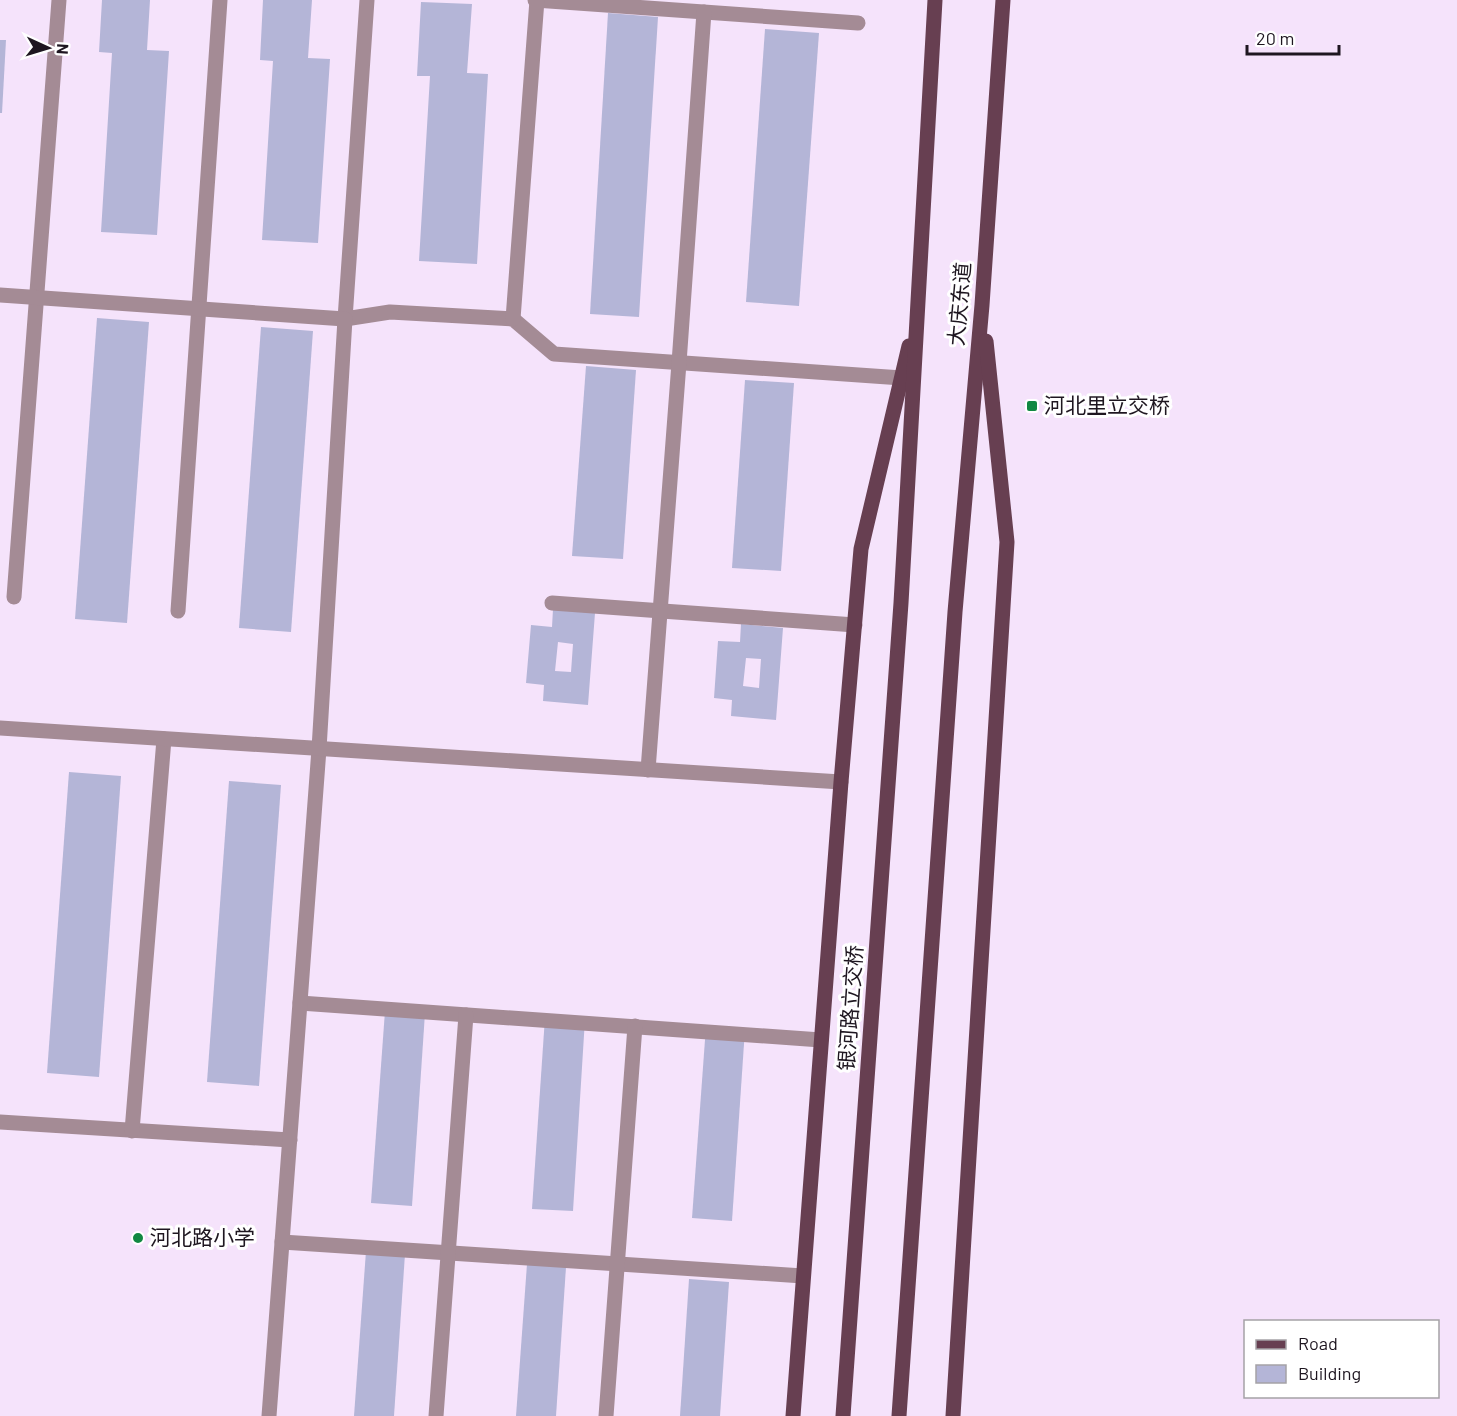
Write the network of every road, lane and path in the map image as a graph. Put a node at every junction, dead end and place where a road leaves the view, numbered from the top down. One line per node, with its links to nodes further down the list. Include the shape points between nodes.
1 (59, 0): 11 (street)
2 (220, 0): 14 (street)
3 (367, 0): 15 (street)
4 (536, 0): 7 (street); 16 (street)
5 (935, 0): 12 (main road, 大庆东道)
6 (1003, 0): 13 (main road, 大庆东道)
7 (629, 3): 8 (street)
8 (704, 12): 9 (street); 17 (street)
9 (858, 23)
10 (0, 295): 11 (street)
11 (37, 298): 14 (street); 19 (street)
12 (919, 305): 18 (main road); 21 (main road, 大庆东道)
13 (982, 305): 46 (main road, 大庆东道, via 955,612); 47 (main road, via 1007,542)
14 (199, 309): 15 (street); 23 (street)
15 (345, 319): 16 (street, via 390,312); 27 (street)
16 (513, 320): 17 (street, via 554,354)
17 (679, 363): 18 (street); 22 (street)
18 (902, 378): 24 (main road, via 861,549)
19 (14, 597)
20 (552, 603): 22 (street)
21 (901, 603): 45 (main road, 银河路立交桥)
22 (660, 610): 24 (street); 28 (street)
23 (178, 611)
24 (855, 625): 29 (main road)
25 (0, 728): 26 (street)
26 (164, 739): 27 (street); 35 (street)
27 (319, 749): 28 (street); 30 (street)
28 (648, 770): 29 (street)
29 (841, 782): 33 (main road)
30 (300, 1004): 31 (street); 36 (street)
31 (466, 1015): 32 (street); 38 (street)
32 (635, 1026): 33 (street); 39 (street)
33 (821, 1040): 40 (main road)
34 (0, 1122): 35 (street)
35 (132, 1131): 36 (street)
36 (290, 1140): 37 (street)
37 (282, 1242): 38 (street); 41 (street)
38 (448, 1252): 39 (street); 42 (street)
39 (617, 1263): 40 (street); 43 (street)
40 (803, 1276): 44 (main road)
41 (269, 1416)
42 (436, 1416)
43 (606, 1416)
44 (793, 1416)
45 (843, 1416)
46 (899, 1416)
47 (953, 1416)

